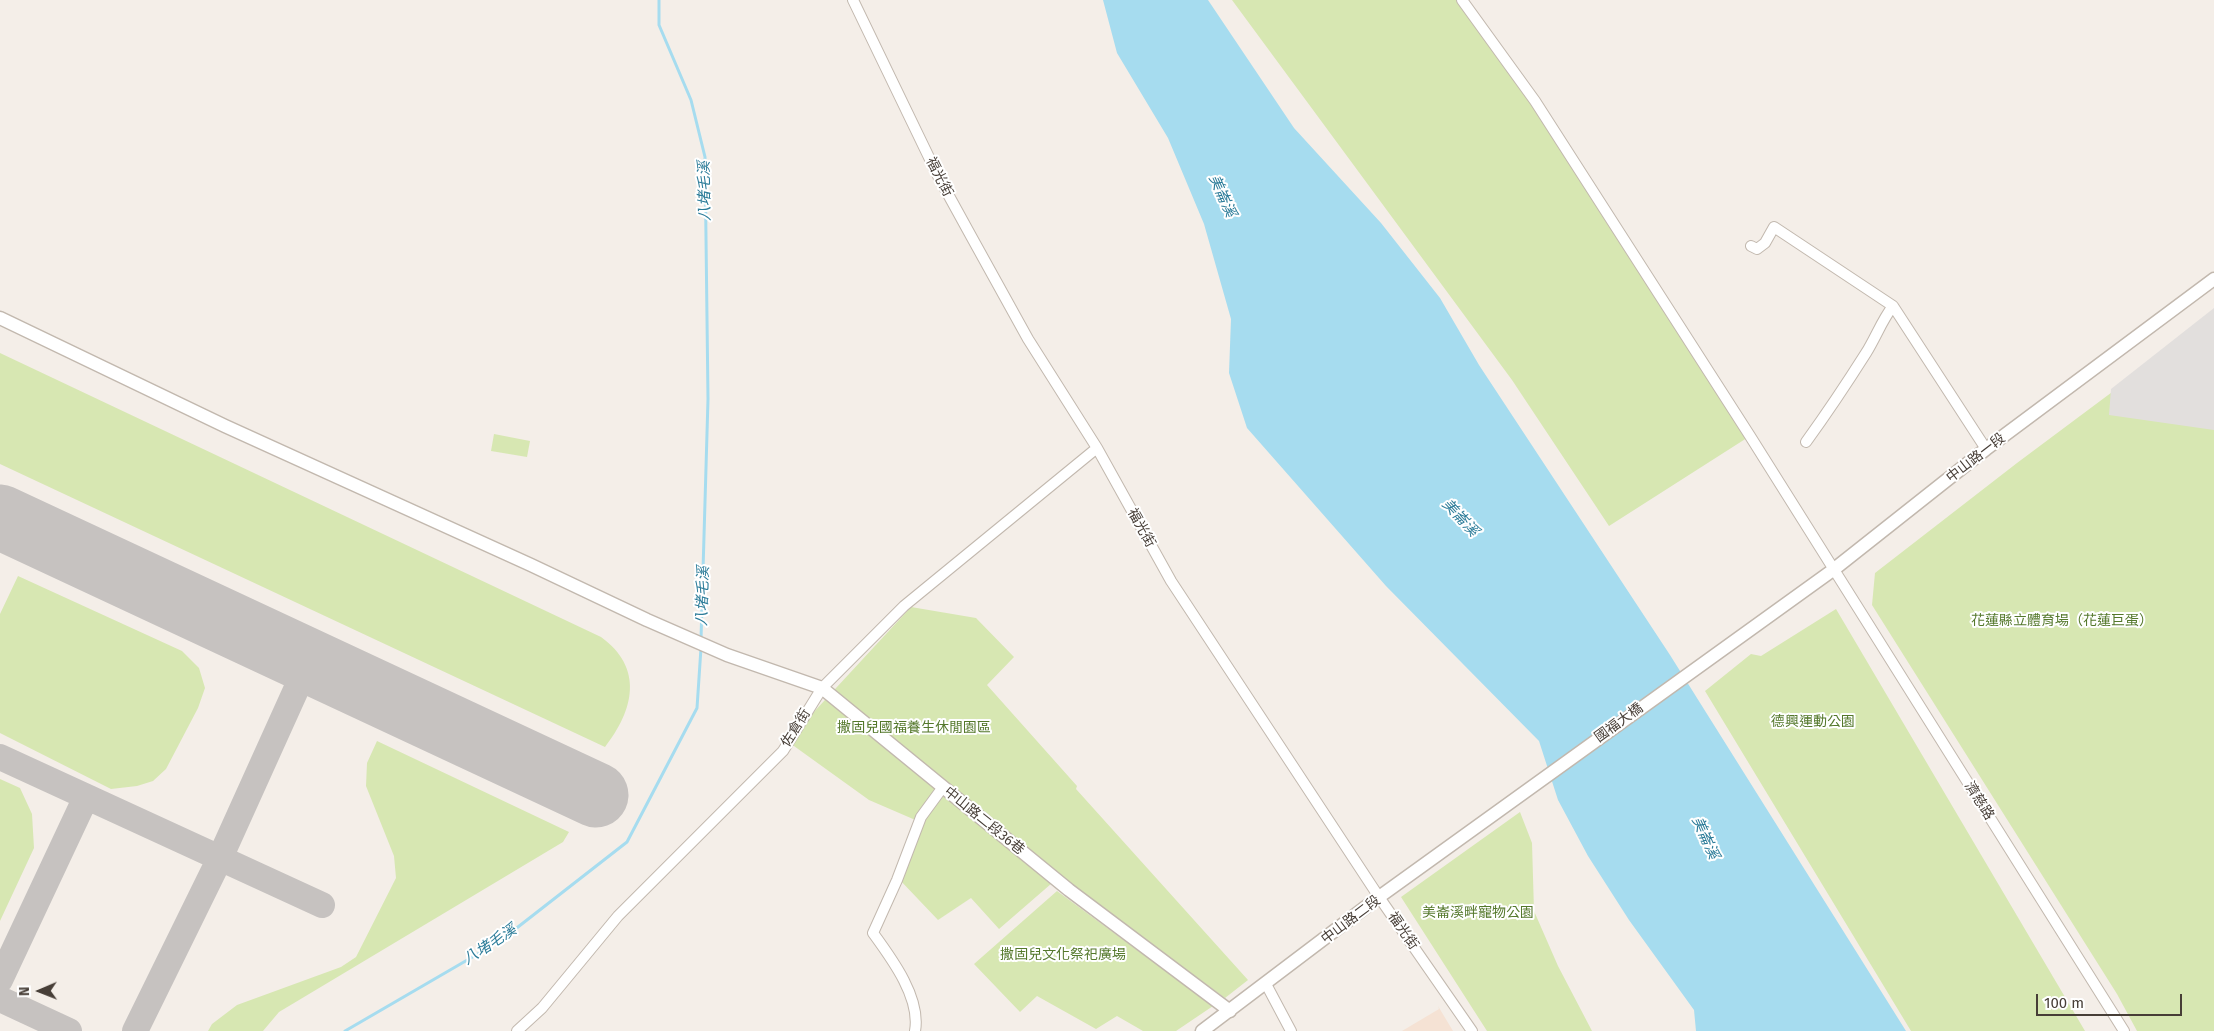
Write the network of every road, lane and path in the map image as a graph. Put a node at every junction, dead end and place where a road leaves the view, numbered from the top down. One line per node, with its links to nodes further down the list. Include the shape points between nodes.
1 (853, 0): 8 (street, 福光街, via 966,228 1028,339)
2 (1462, 0): 10 (street, 濟慈路, via 1535,101)
3 (1751, 246): 5 (street, via 1757,250 1761,247 1774,227)
4 (2214, 279): 9 (street, 中山路一段)
5 (1893, 306): 7 (street, via 1835,403); 9 (street)
6 (0, 318): 12 (street, 中山路二段36巷, via 225,426 647,620 727,655)
7 (1806, 442)
8 (1097, 448): 12 (street, 佐倉街, via 904,606); 15 (street, 福光街, via 1171,582)
9 (1986, 449): 10 (street, 中山路一段)
10 (1833, 570): 11 (street, 中山路一段); 23 (street, 濟慈路)
11 (1738, 637): 14 (street, 國福大橋)
12 (822, 688): 13 (street, 中山路二段36巷); 18 (street, 佐倉街, via 783,750 618,916 542,1008)
13 (943, 787): 17 (street, 中山路二段36巷, via 1069,890); 19 (street, via 921,817 873,933 901,970 918,1019)
14 (1501, 810): 15 (street, 中山路二段)
15 (1380, 897): 16 (street, 中山路二段); 22 (street, 福光街)
16 (1266, 984): 17 (street, 中山路二段); 21 (street)
17 (1230, 1011): 20 (street, 中山路二段)
18 (518, 1031)
19 (915, 1031)
20 (1202, 1031)
21 (1291, 1031)
22 (1472, 1031)
23 (2124, 1031)

